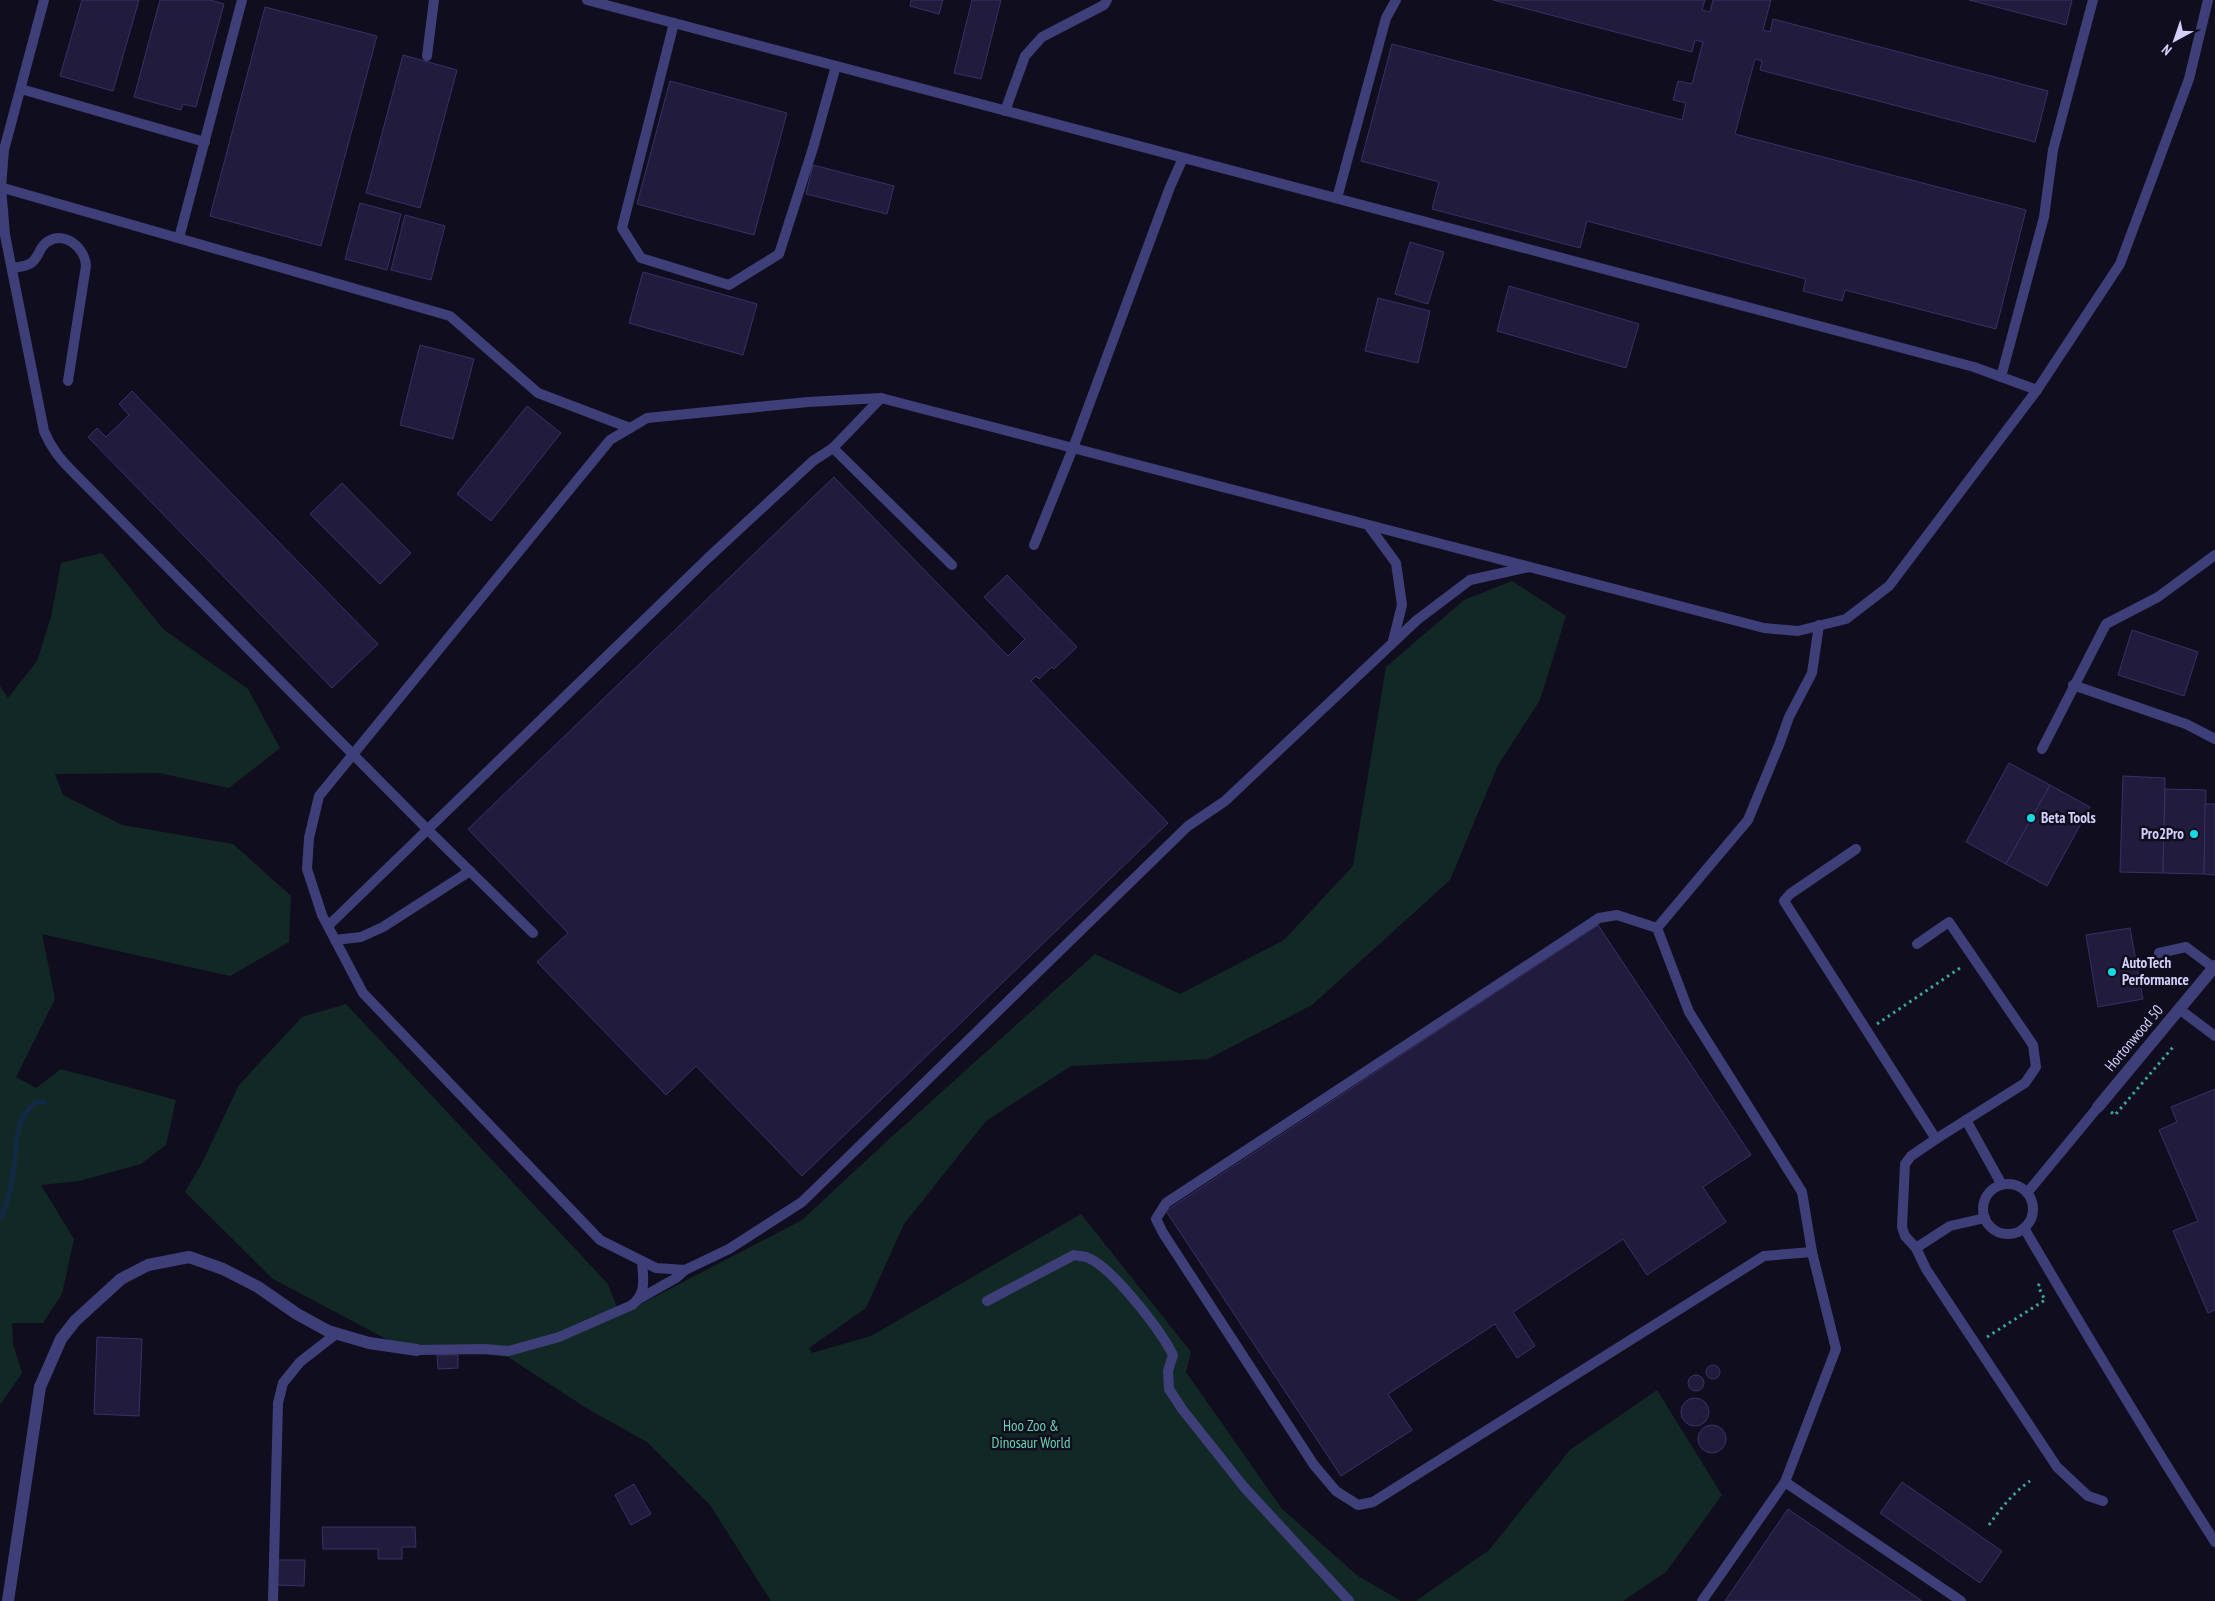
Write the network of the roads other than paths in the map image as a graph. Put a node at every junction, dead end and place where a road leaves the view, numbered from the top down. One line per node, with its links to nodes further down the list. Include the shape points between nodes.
1 (44, 0): 13 (lane)
2 (242, 0): 15 (lane)
3 (434, 0): 11 (lane)
4 (587, 0): 9 (lane)
5 (1107, 0): 14 (lane, via 1104,5 1042,37 1025,56)
6 (1396, 0): 18 (lane, via 1386,18)
7 (2093, 0): 21 (lane, via 2053,150 2044,217)
8 (2208, 0): 23 (lane, via 2189,79 2120,264)
9 (609, 3): 10 (lane)
10 (674, 23): 12 (lane); 12 (lane, via 622,228 641,258 729,285 778,254)
11 (427, 56)
12 (836, 66): 14 (lane)
13 (21, 89): 15 (lane); 17 (lane, via 4,150)
14 (1005, 111): 16 (lane)
15 (204, 142): 19 (lane)
16 (1183, 158): 18 (lane); 27 (lane)
17 (0, 187): 19 (lane); 20 (lane)
18 (1337, 198): 21 (lane, via 1964,364)
19 (179, 238): 25 (lane, via 450,316 538,393)
20 (12, 268): 22 (lane, via 30,264 43,245 56,239 70,241 82,251 86,266); 38 (lane, via 44,431 56,455)
21 (2001, 377): 23 (lane)
22 (68, 381)
23 (2037, 390): 33 (lane, via 1889,586 1846,619)
24 (882, 398): 25 (lane, via 647,418); 26 (lane); 27 (lane)
25 (630, 428): 38 (lane, via 610,440)
26 (833, 448): 31 (lane); 39 (lane, via 813,461 708,558)
27 (1073, 448): 28 (lane); 29 (lane)
28 (1368, 525): 32 (lane); 34 (lane, via 1396,563 1402,605)
29 (1034, 545)
30 (2215, 555): 35 (lane, via 2158,597 2106,624)
31 (952, 565)
32 (1528, 567): 33 (lane, via 1764,628 1798,631); 34 (lane, via 1470,580)
33 (1819, 626): 43 (lane, via 1812,673 1789,717 1748,820)
34 (1393, 642): 61 (lane, via 1225,802 1188,826 802,1202 729,1249)
35 (2073, 685): 36 (lane, via 2186,724); 37 (lane)
36 (2215, 739)
37 (2042, 748)
38 (353, 754): 39 (lane); 42 (lane, via 319,796 309,838 307,869)
39 (428, 830): 41 (lane); 42 (lane)
40 (1856, 849): 53 (lane, via 1784,901)
41 (470, 871): 44 (lane); 45 (lane, via 383,927 361,937)
42 (328, 926): 45 (lane)
43 (1657, 928): 59 (lane, via 1688,1012 1802,1192); 59 (lane, via 1617,915 1599,918 1166,1203 1156,1219 1314,1465 1336,1491 1358,1505 1373,1502 1764,1256)
44 (533, 932)
45 (335, 940): 60 (lane, via 363,993 600,1240)
46 (1918, 944): 52 (lane, via 1949,922 2033,1044 2036,1067 2025,1083)
47 (2159, 953): 48 (lane, via 2186,947)
48 (2214, 967): 49 (street, Hortonwood 50)
49 (2179, 1010): 50 (lane); 51 (street, Hortonwood 50)
50 (2215, 1036)
51 (2104, 1109): 55 (lane)
52 (1966, 1120): 53 (lane); 54 (lane)
53 (1936, 1139): 58 (lane, via 1905,1164 1902,1227)
54 (2002, 1185): 55 (lane, via 2016,1185); 56 (lane, via 1994,1188 1985,1201)
55 (2027, 1192): 57 (lane, via 2033,1207)
56 (1985, 1218): 57 (lane, via 2002,1233 2010,1234); 58 (lane, via 1950,1226)
57 (2024, 1228): 68 (lane)
58 (1916, 1248): 67 (lane, via 1926,1269 2057,1467 2088,1496)
59 (1812, 1252): 66 (lane, via 1836,1349)
60 (642, 1261): 61 (lane, via 656,1268); 62 (lane, via 644,1286)
61 (685, 1270): 62 (lane)
62 (639, 1299): 65 (lane, via 559,1337 509,1351)
63 (987, 1301): 71 (lane, via 1074,1255 1086,1257 1107,1270 1166,1341 1173,1355 1168,1371 1170,1389 1182,1409 1244,1487)
64 (336, 1334): 65 (street, via 369,1343); 69 (street, via 297,1314 258,1287 223,1269 189,1258 148,1265 121,1279 61,1339 40,1387); 70 (lane, via 300,1362 284,1383 278,1403)
65 (418, 1350)
66 (1785, 1482): 72 (lane); 73 (lane)
67 (2103, 1501)
68 (2215, 1542)
69 (8, 1601)
70 (273, 1601)
71 (1349, 1601)
72 (1702, 1601)
73 (1961, 1601)

